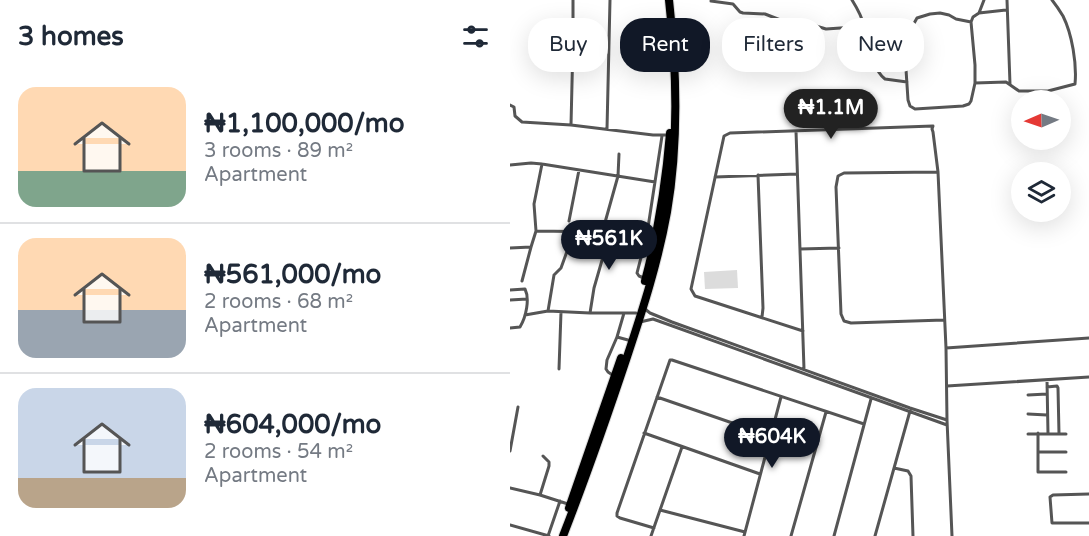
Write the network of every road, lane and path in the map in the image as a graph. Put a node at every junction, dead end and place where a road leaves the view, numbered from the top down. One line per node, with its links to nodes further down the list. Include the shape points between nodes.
1 (573, 0): 13 (street)
2 (610, 0): 26 (street)
3 (664, 0): 28 (highway, via 669,56)
4 (669, 0): 53 (highway, via 676,84 673,159 667,213)
5 (704, 0): 6 (street)
6 (712, 0): 17 (street, via 733,4 743,13)
7 (852, 0): 14 (street)
8 (984, 0): 12 (street)
9 (1007, 0): 11 (street)
10 (1052, 0): 23 (street, via 1068,29 1075,84 1048,91 1019,91)
11 (1006, 10): 12 (street); 23 (street)
12 (979, 13): 16 (street)
13 (573, 18)
14 (861, 18)
15 (917, 18): 16 (street, via 940,13)
16 (971, 22): 22 (street)
17 (837, 28)
18 (572, 72): 25 (street)
19 (879, 72): 21 (street, via 885,79)
20 (906, 72): 21 (street)
21 (907, 82): 22 (street, via 908,100 915,109 969,104)
22 (975, 83): 23 (street)
23 (1010, 84)
24 (510, 105): 25 (street, via 522,122)
25 (571, 125): 26 (street)
26 (607, 129): 28 (street)
27 (796, 131): 34 (street, via 933,126); 35 (street); 38 (street, via 727,134)
28 (666, 135): 29 (highway)
29 (664, 152): 39 (street); 48 (highway, via 660,219)
30 (619, 154): 37 (street)
31 (542, 164): 32 (street); 33 (street); 41 (street, via 534,204)
32 (510, 165)
33 (579, 170): 37 (street); 40 (street)
34 (938, 172): 46 (street, via 840,174 836,187); 61 (street)
35 (797, 174): 36 (street); 47 (street)
36 (758, 175): 38 (street); 60 (street)
37 (618, 176): 39 (street); 43 (street, via 604,226)
38 (715, 177): 60 (street, via 692,293)
39 (655, 182): 48 (street, via 637,273)
40 (569, 221)
41 (536, 231): 42 (street); 44 (street)
42 (574, 232): 43 (street); 54 (street, via 561,268 554,275)
43 (608, 232): 57 (street)
44 (531, 247): 45 (street); 49 (street)
45 (510, 248)
46 (838, 248): 47 (street); 61 (street, via 844,321)
47 (800, 249): 63 (street)
48 (646, 278): 59 (highway)
49 (522, 281)
50 (510, 290): 51 (street, via 525,289)
51 (527, 299): 52 (street); 58 (street)
52 (510, 300)
53 (643, 308): 59 (highway); 69 (street)
54 (548, 311): 55 (street); 58 (street)
55 (561, 312): 57 (street); 68 (street)
56 (624, 313): 57 (street); 59 (street); 64 (street)
57 (590, 314)
58 (525, 315): 62 (street, via 520,327)
59 (637, 318): 66 (highway); 69 (street, via 653,320); 88 (highway)
60 (762, 318): 63 (street)
61 (944, 320): 67 (street)
62 (510, 328)
63 (803, 331): 69 (street)
64 (617, 337): 66 (street); 70 (street, via 606,369)
65 (1089, 338): 67 (street)
66 (627, 340): 70 (highway)
67 (946, 348): 73 (street)
68 (560, 369)
69 (803, 372): 79 (street); 81 (street)
70 (615, 377): 88 (highway)
71 (1089, 377): 72 (street)
72 (1047, 380): 73 (street); 74 (street)
73 (947, 386): 85 (street)
74 (1047, 387): 75 (street); 93 (street, via 1058,388)
75 (1047, 394): 76 (street); 84 (street)
76 (1028, 395)
77 (657, 397): 78 (street, via 672,360); 89 (street); 95 (street)
78 (781, 397): 82 (street); 95 (street)
79 (872, 399): 81 (street); 86 (street)
80 (518, 407): 97 (street)
81 (910, 410): 85 (street); 87 (street); 101 (street)
82 (825, 412): 86 (street); 117 (street)
83 (1028, 414): 84 (street)
84 (1047, 415): 92 (street)
85 (947, 420): 87 (street)
86 (864, 424): 118 (street)
87 (947, 425): 121 (street)
88 (598, 433): 108 (highway); 115 (highway, via 580,494)
89 (644, 433): 96 (street); 112 (street, via 617,516)
90 (1028, 434): 91 (street)
91 (1038, 434): 92 (street); 98 (street)
92 (1048, 434): 93 (street)
93 (1059, 434): 94 (street)
94 (1066, 434)
95 (770, 436): 103 (street)
96 (682, 447): 103 (street); 109 (street)
97 (510, 451)
98 (1038, 452): 99 (street); 102 (street, via 1038,472)
99 (1066, 452)
100 (543, 456): 106 (street, via 549,464)
101 (894, 468): 119 (street); 120 (street, via 908,471 911,476)
102 (1066, 472)
103 (760, 474): 113 (street)
104 (510, 488): 106 (street)
105 (1089, 494): 110 (street, via 1050,497 1052,523)
106 (540, 495): 107 (street)
107 (560, 501): 108 (street); 114 (street)
108 (570, 505): 115 (highway)
109 (660, 510): 112 (street); 113 (street)
110 (1089, 523)
111 (510, 525): 114 (street)
112 (654, 528): 116 (street)
113 (744, 534)
114 (548, 536)
115 (561, 536)
116 (651, 536)
117 (791, 536)
118 (834, 536)
119 (875, 536)
120 (914, 536)
121 (952, 536)

